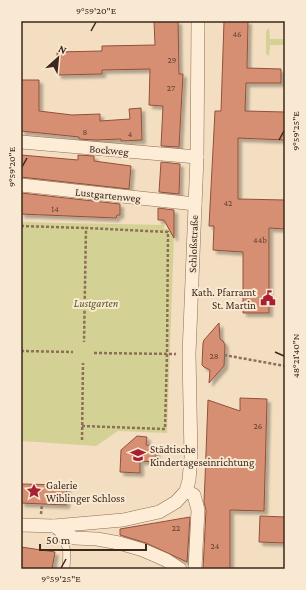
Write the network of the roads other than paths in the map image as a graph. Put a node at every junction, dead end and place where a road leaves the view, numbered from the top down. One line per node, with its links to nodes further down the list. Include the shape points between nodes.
1 (198, 21): 3 (street, Schloßstraße)
2 (21, 142): 3 (street, Bockweg)
3 (196, 157): 5 (street, Schloßstraße)
4 (21, 185): 5 (street, Lustgartenweg)
5 (195, 204): 6 (street, Schloßstraße, via 189,354 190,457)
6 (186, 491): 8 (street, via 176,502 159,512 123,520); 11 (street, via 194,495 198,510)
7 (21, 525): 8 (street)
8 (54, 526): 9 (lane, via 68,549); 10 (street, via 74,538 97,538 142,550)
9 (66, 569)
10 (180, 569)
11 (195, 569)

